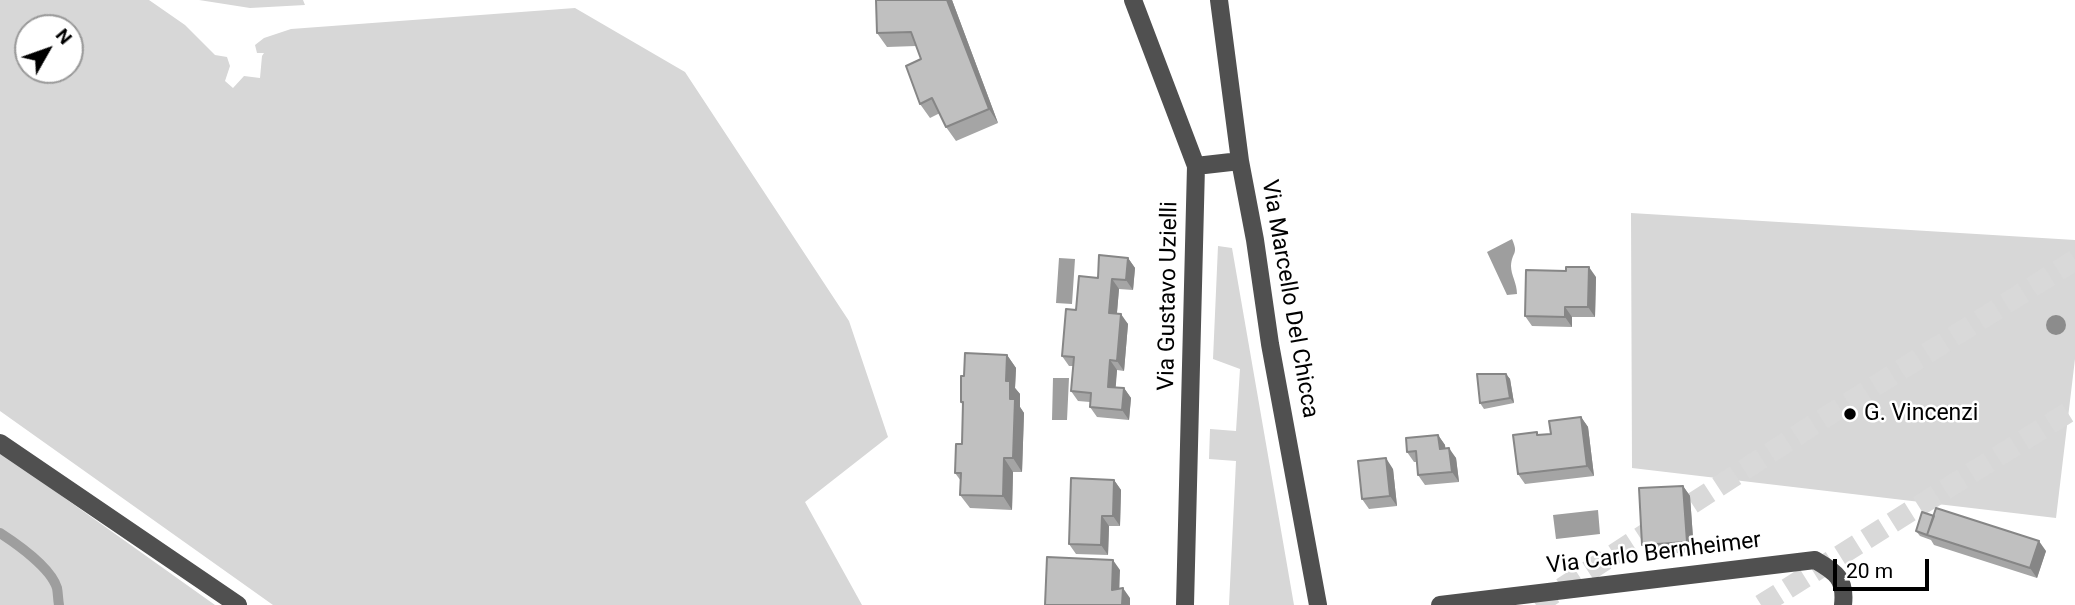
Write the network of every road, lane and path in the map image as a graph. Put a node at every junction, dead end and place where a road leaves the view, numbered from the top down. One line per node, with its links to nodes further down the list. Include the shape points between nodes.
1 (1133, 0): 4 (street, Via Gustavo Uzielli)
2 (1219, 0): 3 (street, Via Marcello Del Chicca)
3 (1240, 161): 4 (street); 8 (street, Via Marcello Del Chicca)
4 (1196, 166): 7 (street, Via Gustavo Uzielli)
5 (0, 443): 6 (street)
6 (238, 605)
7 (1185, 605)
8 (1318, 605)
9 (1440, 605): 10 (street, Via Carlo Bernheimer, via 1815,560 1835,571 1845,591)
10 (1843, 605)

